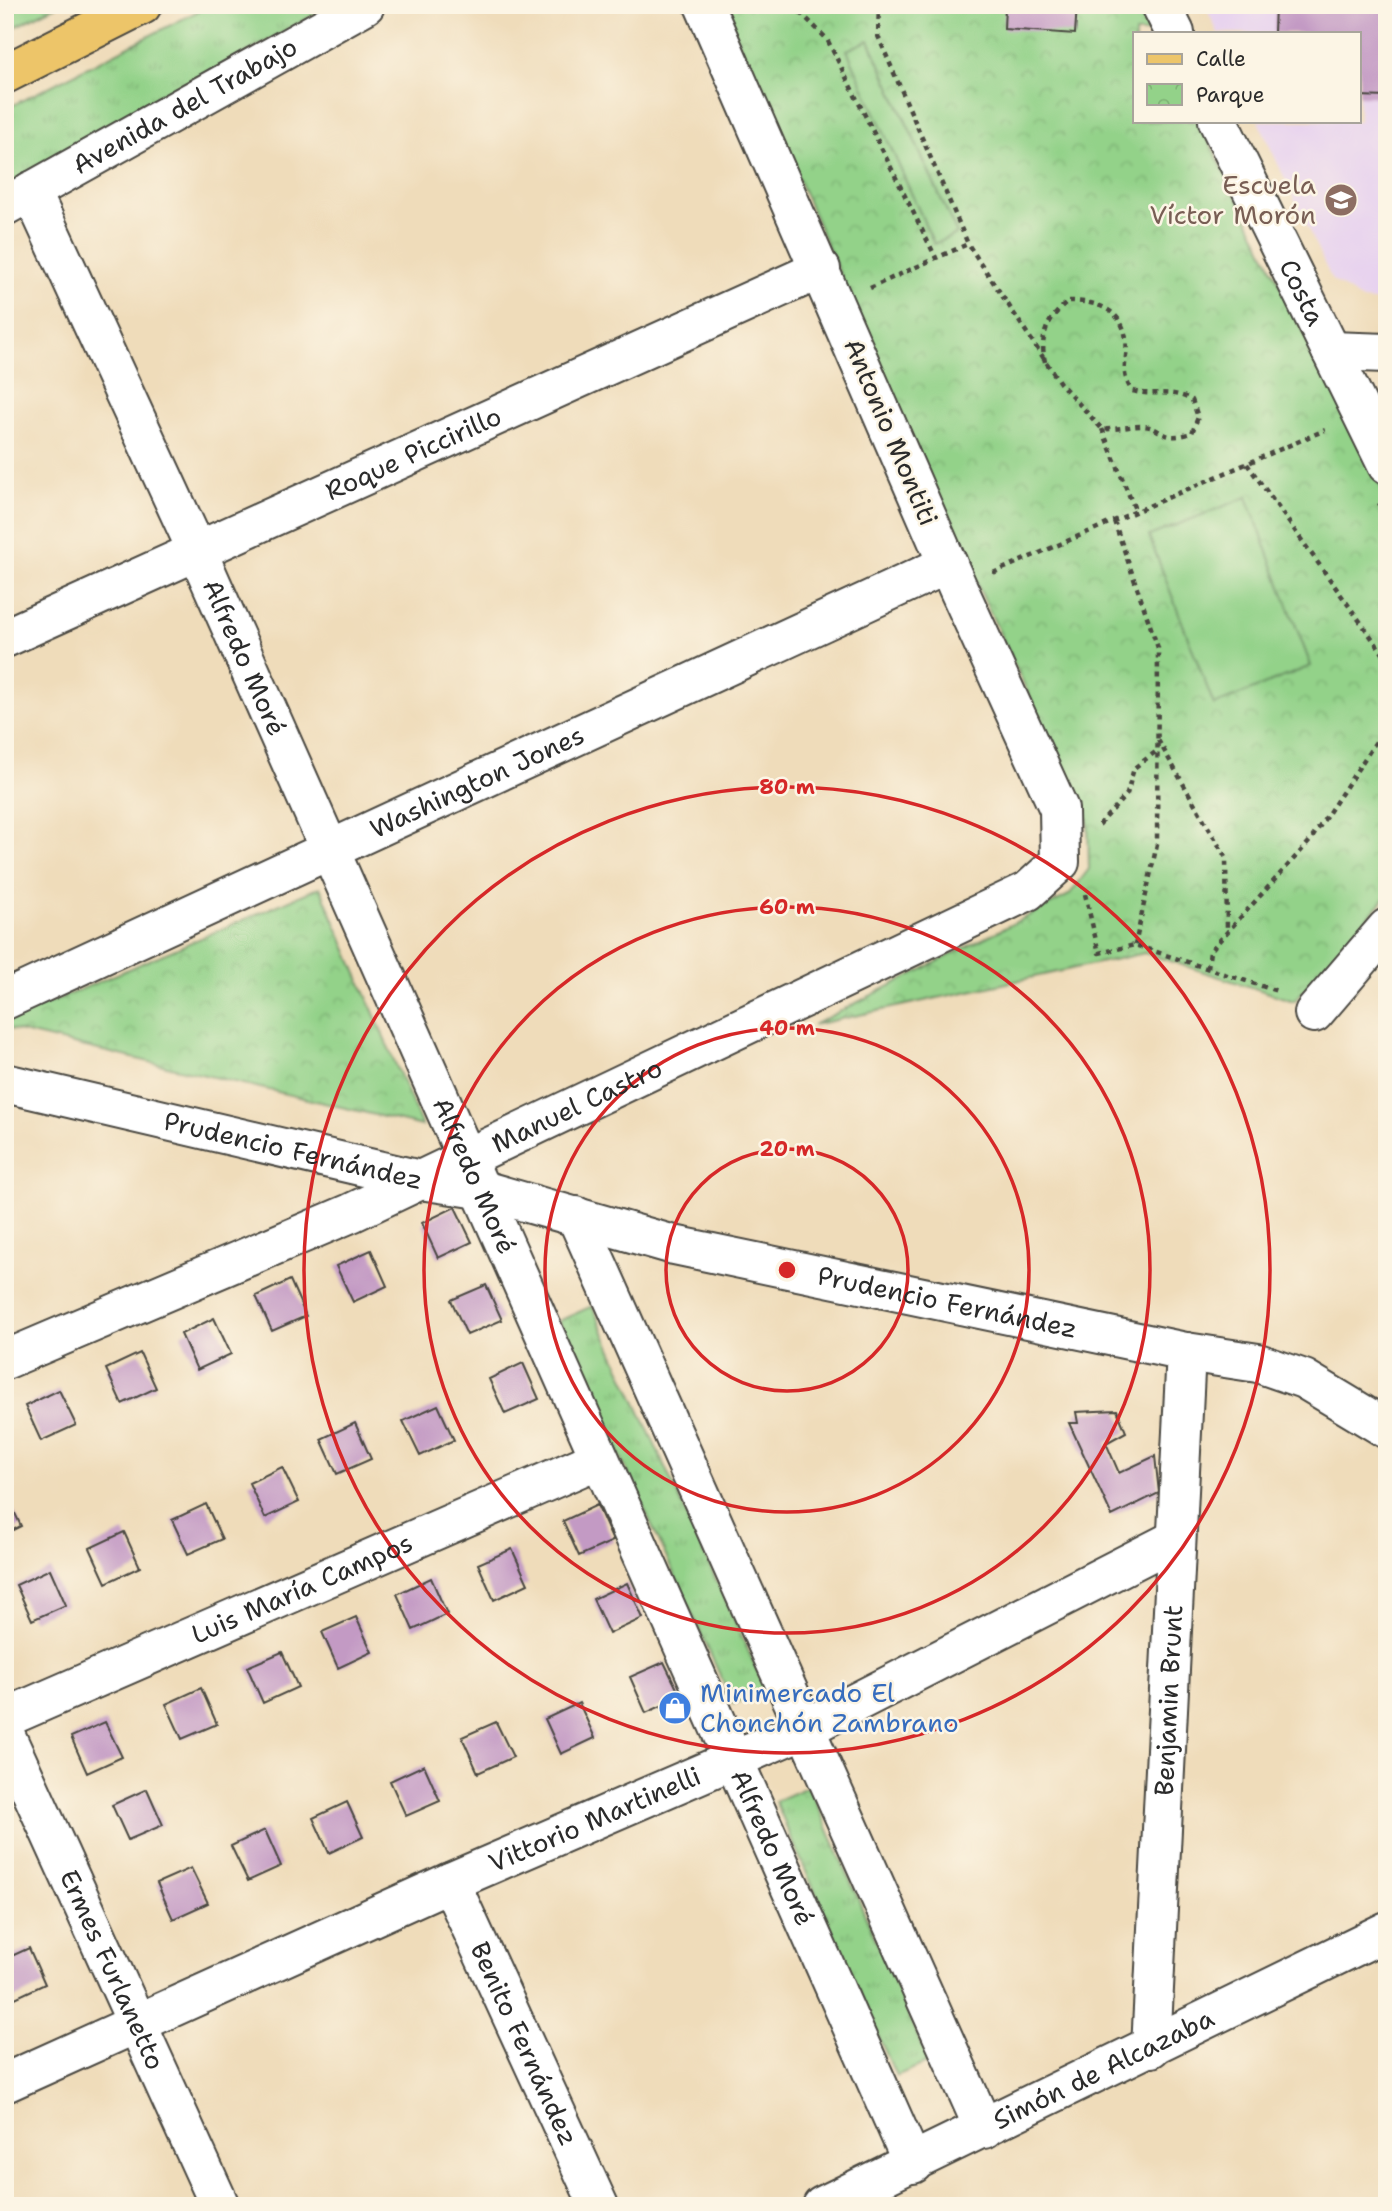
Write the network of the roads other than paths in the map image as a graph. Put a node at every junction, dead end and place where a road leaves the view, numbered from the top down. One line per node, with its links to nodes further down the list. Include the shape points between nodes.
1 (142, 5): 6 (main road)
2 (365, 5): 8 (street, Avenida del Trabajo)
3 (704, 5): 9 (street, Antonio Montiti)
4 (1161, 5): 5 (street)
5 (1174, 32)
6 (5, 74)
7 (1218, 122): 10 (street, Costa)
8 (18, 198): 13 (street, Alfredo Moré)
9 (828, 286): 13 (street, Roque Piccirillo); 14 (street, Antonio Montiti)
10 (1331, 351): 11 (street); 12 (street, Costa)
11 (1387, 353)
12 (1387, 466)
13 (198, 553): 15 (street, Roque Piccirillo); 16 (street, Alfredo Moré)
14 (948, 564): 16 (street, Washington Jones); 17 (street, Antonio Montiti, via 1059,809)
15 (5, 638)
16 (330, 851): 19 (street, Washington Jones); 22 (street, Alfredo Moré)
17 (1060, 862): 22 (street, Manuel Castro, via 1028,891)
18 (1387, 928): 20 (street)
19 (5, 1000)
20 (1317, 1009)
21 (5, 1083): 23 (street, Prudencio Fernández)
22 (472, 1173): 23 (street, Prudencio Fernández); 24 (street, Prudencio Fernández); 28 (street, Alfredo Moré)
23 (420, 1180): 26 (street)
24 (576, 1216): 25 (street, Prudencio Fernández, via 674,1245); 31 (street)
25 (1186, 1352): 27 (street, Prudencio Fernández, via 1258,1363 1304,1379); 29 (street, Benjamin Brunt)
26 (5, 1360)
27 (1387, 1429)
28 (599, 1459): 30 (street, Luis María Campos); 33 (street, Alfredo Moré)
29 (1176, 1539): 31 (street, Vittorio Martinelli); 37 (street, Benjamin Brunt)
30 (5, 1718)
31 (804, 1729): 33 (street, Vittorio Martinelli); 39 (street)
32 (5, 1734): 36 (street, Ermes Furlanetto)
33 (734, 1759): 34 (street, Vittorio Martinelli); 40 (street, Alfredo Moré)
34 (450, 1882): 36 (street, Vittorio Martinelli); 42 (street, Benito Fernández)
35 (1387, 1931): 37 (street, Simón de Alcazaba)
36 (136, 2024): 38 (street, Vittorio Martinelli); 41 (street, Ermes Furlanetto)
37 (1151, 2048): 39 (street, Simón de Alcazaba)
38 (5, 2083)
39 (984, 2129): 40 (street, Simón de Alcazaba)
40 (913, 2164): 43 (street, Simón de Alcazaba)
41 (219, 2206)
42 (599, 2206)
43 (822, 2206)

